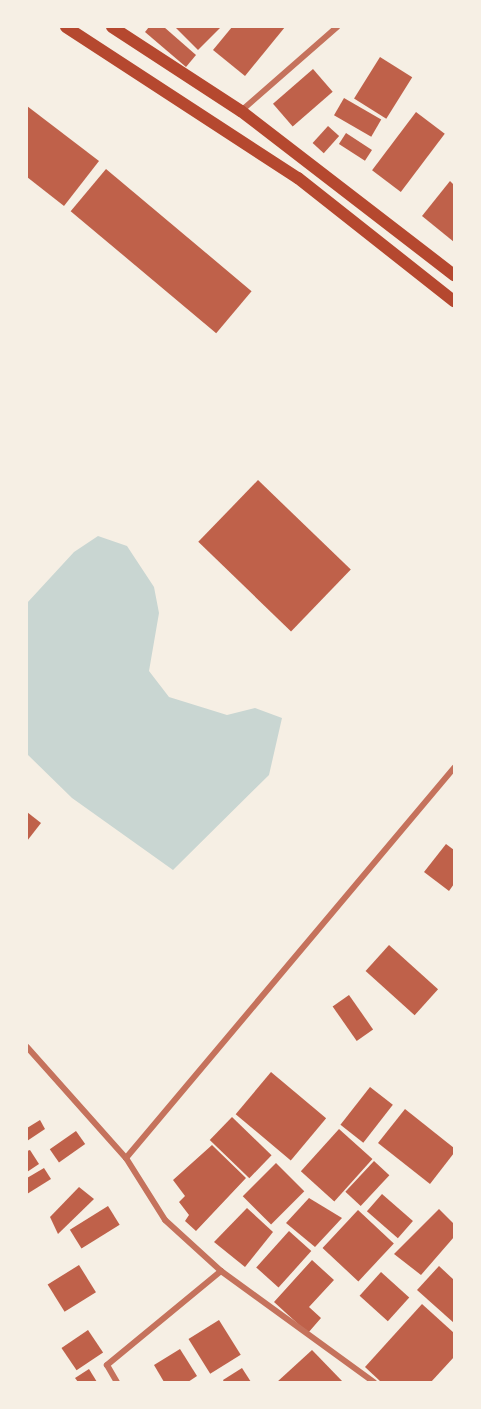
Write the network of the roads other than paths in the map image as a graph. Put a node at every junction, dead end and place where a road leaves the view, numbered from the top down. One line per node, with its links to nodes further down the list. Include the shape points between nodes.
1 (66, 27): 6 (main road, via 298,178)
2 (112, 27): 4 (main road)
3 (337, 27): 4 (street)
4 (241, 111): 5 (main road)
5 (454, 275)
6 (454, 301)
7 (454, 768): 9 (street)
8 (27, 1047): 9 (street)
9 (126, 1158): 10 (street, via 165,1220)
10 (221, 1271): 11 (street, via 107,1365); 12 (street)
11 (117, 1382)
12 (374, 1382)

